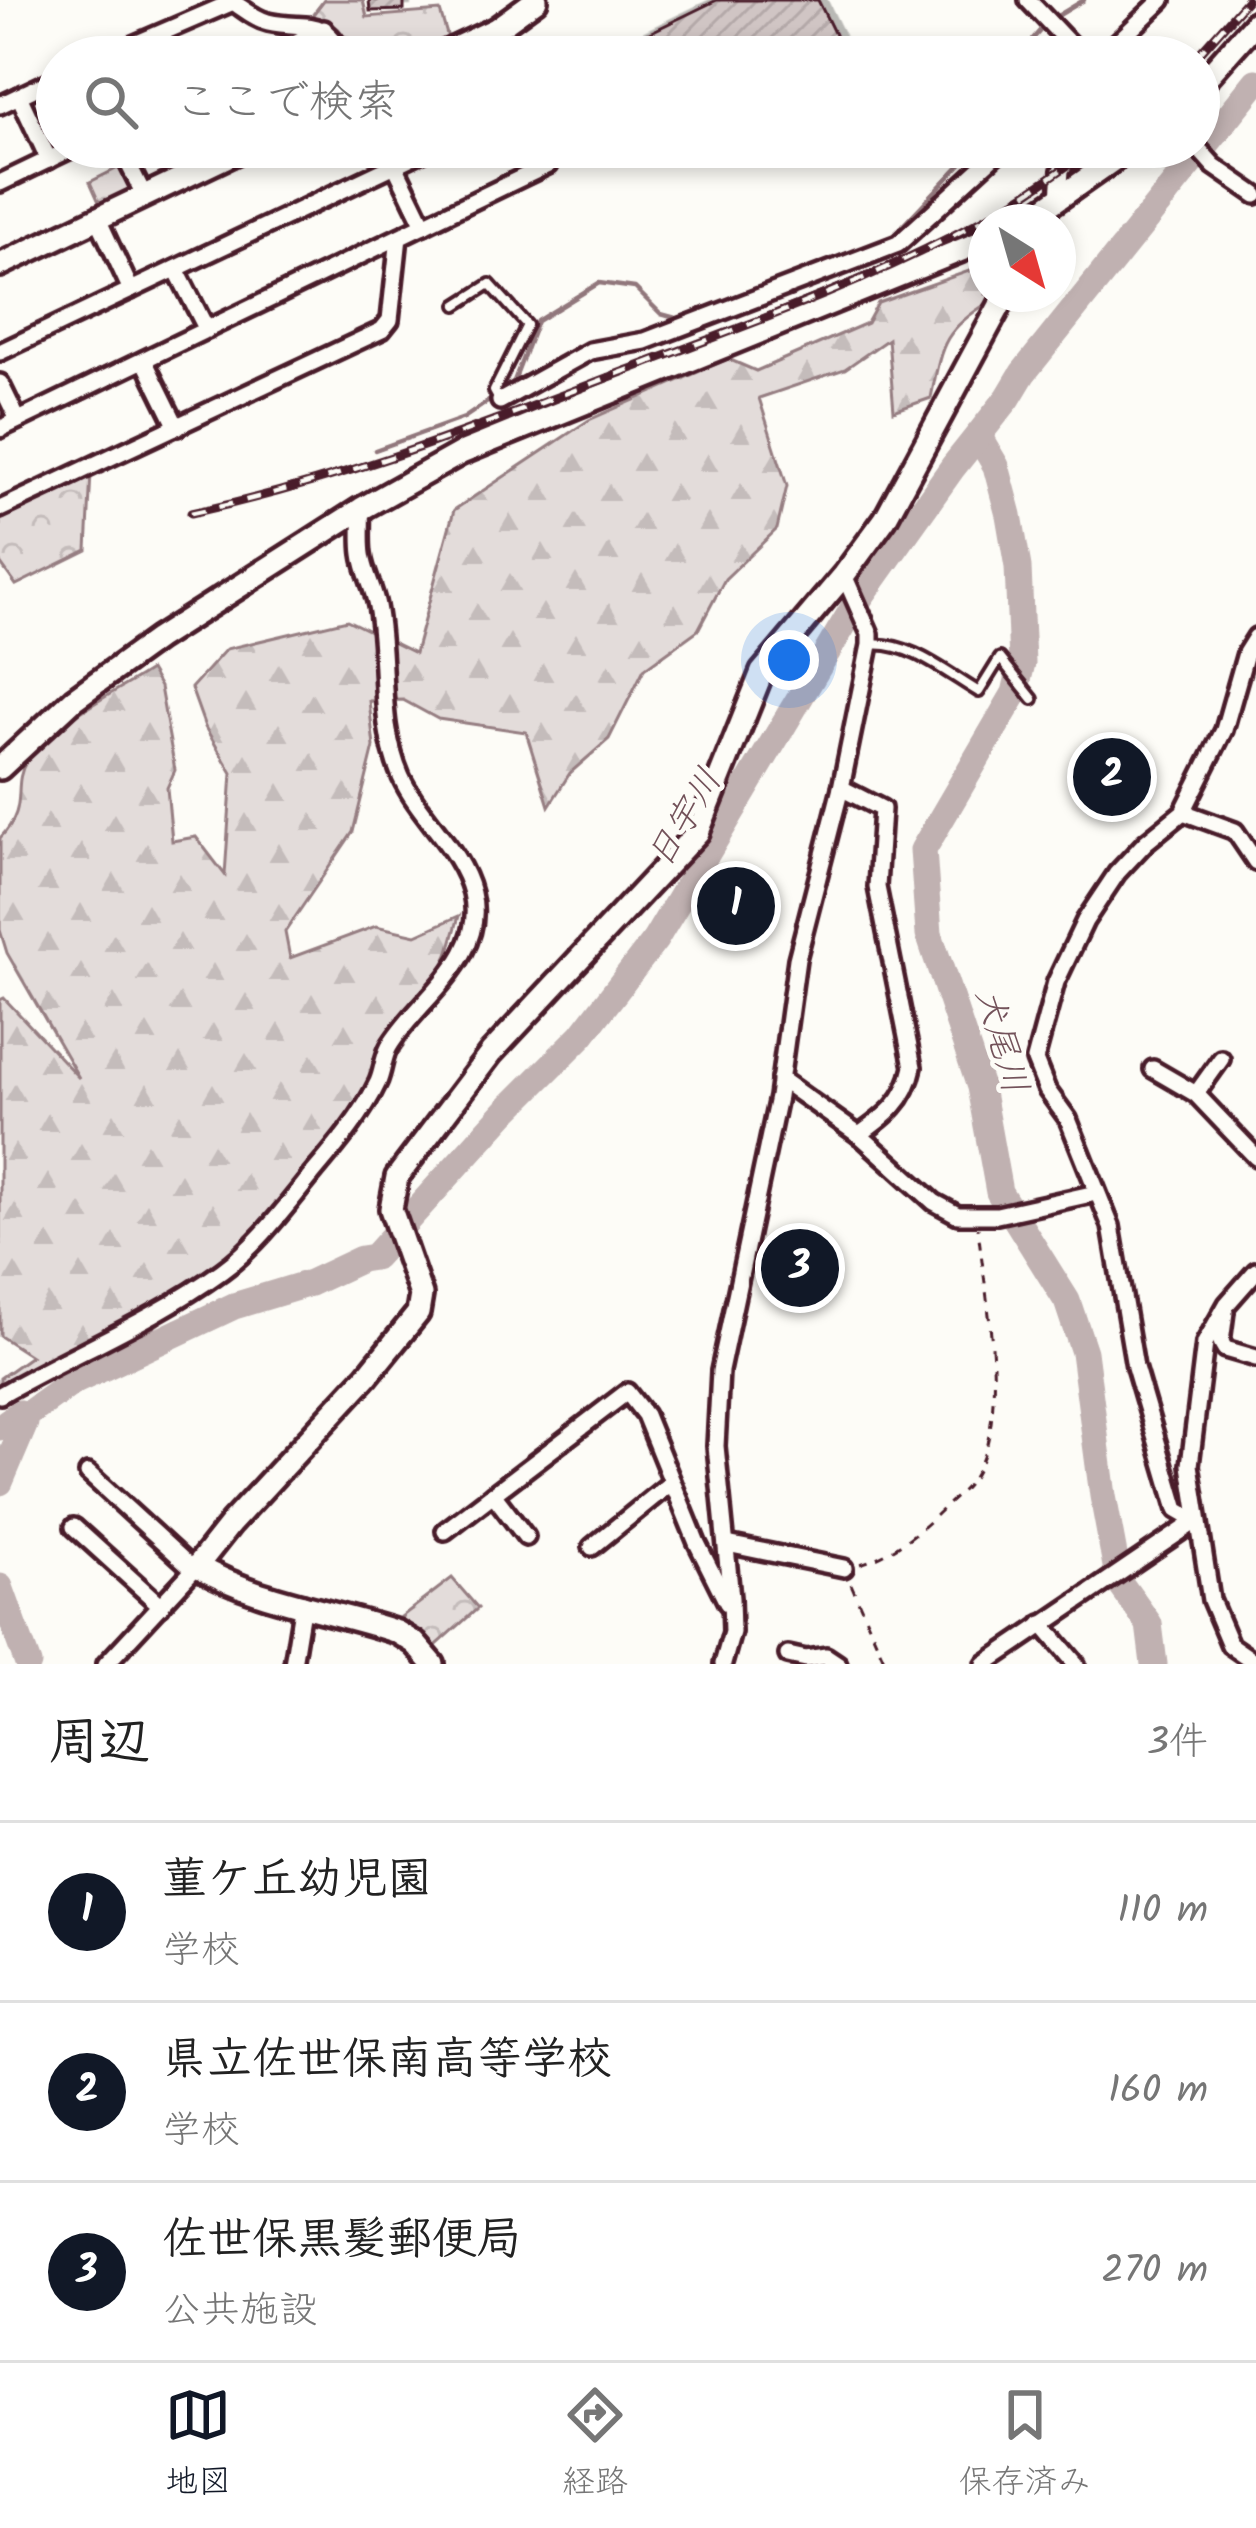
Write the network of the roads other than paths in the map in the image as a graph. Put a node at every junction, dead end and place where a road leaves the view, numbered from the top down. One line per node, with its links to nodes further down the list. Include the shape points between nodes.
1 (536, 0): 6 (street)
2 (1028, 0): 13 (street)
3 (1162, 0): 7 (street)
4 (1256, 22): 16 (street)
5 (323, 28): 8 (street, via 260,19 233,2); 9 (street); 10 (street)
6 (496, 29): 11 (street); 12 (street)
7 (1128, 33): 14 (street); 15 (street)
8 (154, 36)
9 (307, 36)
10 (332, 36)
11 (481, 36)
12 (499, 36)
13 (1063, 36)
14 (1125, 36)
15 (1129, 36)
16 (1220, 62)
17 (36, 88): 18 (street)
18 (19, 96): 19 (street); 20 (street)
19 (0, 105)
20 (36, 132)
21 (36, 166): 31 (street)
22 (130, 168): 33 (street)
23 (204, 168): 33 (street)
24 (388, 168): 41 (street)
25 (396, 168): 37 (street)
26 (542, 168): 37 (street)
27 (981, 168): 49 (street, via 898,244 645,341 590,350)
28 (1062, 168): 34 (street)
29 (1103, 168): 34 (street)
30 (1217, 168): 32 (street)
31 (0, 183)
32 (1256, 195)
33 (145, 197): 36 (street)
34 (1059, 200): 35 (street)
35 (1053, 204)
36 (98, 219): 40 (street); 42 (street)
37 (424, 225): 38 (street)
38 (399, 237): 45 (street); 51 (street, via 390,320 382,330)
39 (968, 247): 54 (street, via 509,431)
40 (0, 265)
41 (176, 269): 42 (street); 45 (street)
42 (131, 290): 46 (street)
43 (457, 305): 49 (lane, via 490,284 526,326)
44 (996, 312): 55 (street)
45 (207, 330): 47 (street)
46 (0, 352)
47 (144, 360): 50 (street); 51 (street)
48 (0, 383): 50 (street)
49 (497, 396)
50 (18, 420): 52 (street)
51 (177, 428): 53 (street)
52 (0, 429)
53 (0, 508)
54 (362, 508): 59 (street, via 157,638); 73 (street, via 390,740 400,774 471,890 465,948 387,1050 379,1080 337,1145 226,1268)
55 (846, 580): 57 (street); 83 (street, via 762,672 698,832 491,1053 397,1178 391,1209 421,1295 418,1313)
56 (1256, 637): 61 (street, via 1224,730)
57 (870, 639): 58 (lane, via 980,692 1000,658); 60 (street)
58 (1033, 699)
59 (0, 768)
60 (841, 788): 65 (street, via 797,959); 67 (street, via 882,809 878,887 913,1066 898,1105)
61 (1183, 812): 62 (street, via 1234,831); 69 (street, via 1105,888 1056,982 1040,1038 1035,1060)
62 (1256, 862)
63 (1221, 1059): 66 (street)
64 (1153, 1069): 66 (street)
65 (780, 1079): 67 (street); 81 (street, via 719,1371 716,1446)
66 (1196, 1094): 68 (street)
67 (859, 1135): 69 (street, via 958,1215 997,1215)
68 (1256, 1157)
69 (1096, 1193): 77 (street, via 1111,1226 1136,1366 1177,1510)
70 (1256, 1271): 71 (street)
71 (1227, 1304): 72 (street, via 1221,1342); 77 (street, via 1204,1343 1190,1465)
72 (1256, 1358)
73 (0, 1395)
74 (88, 1473): 83 (street)
75 (672, 1482): 76 (street, via 628,1392); 82 (street); 87 (street)
76 (493, 1494): 79 (street); 80 (street)
77 (1196, 1521): 88 (street); 90 (street, via 1223,1630)
78 (74, 1527): 86 (street)
79 (445, 1531)
80 (526, 1537)
81 (727, 1544): 84 (street); 87 (street)
82 (592, 1546)
83 (195, 1568): 85 (street); 86 (street)
84 (844, 1568)
85 (304, 1604): 92 (street); 93 (street, via 397,1632)
86 (161, 1606): 91 (street)
87 (731, 1611): 94 (street)
88 (1042, 1624): 96 (street); 97 (street)
89 (795, 1652): 95 (street)
90 (1256, 1663)
91 (106, 1664)
92 (293, 1664)
93 (433, 1664)
94 (723, 1664)
95 (838, 1664)
96 (986, 1664)
97 (1076, 1664)

